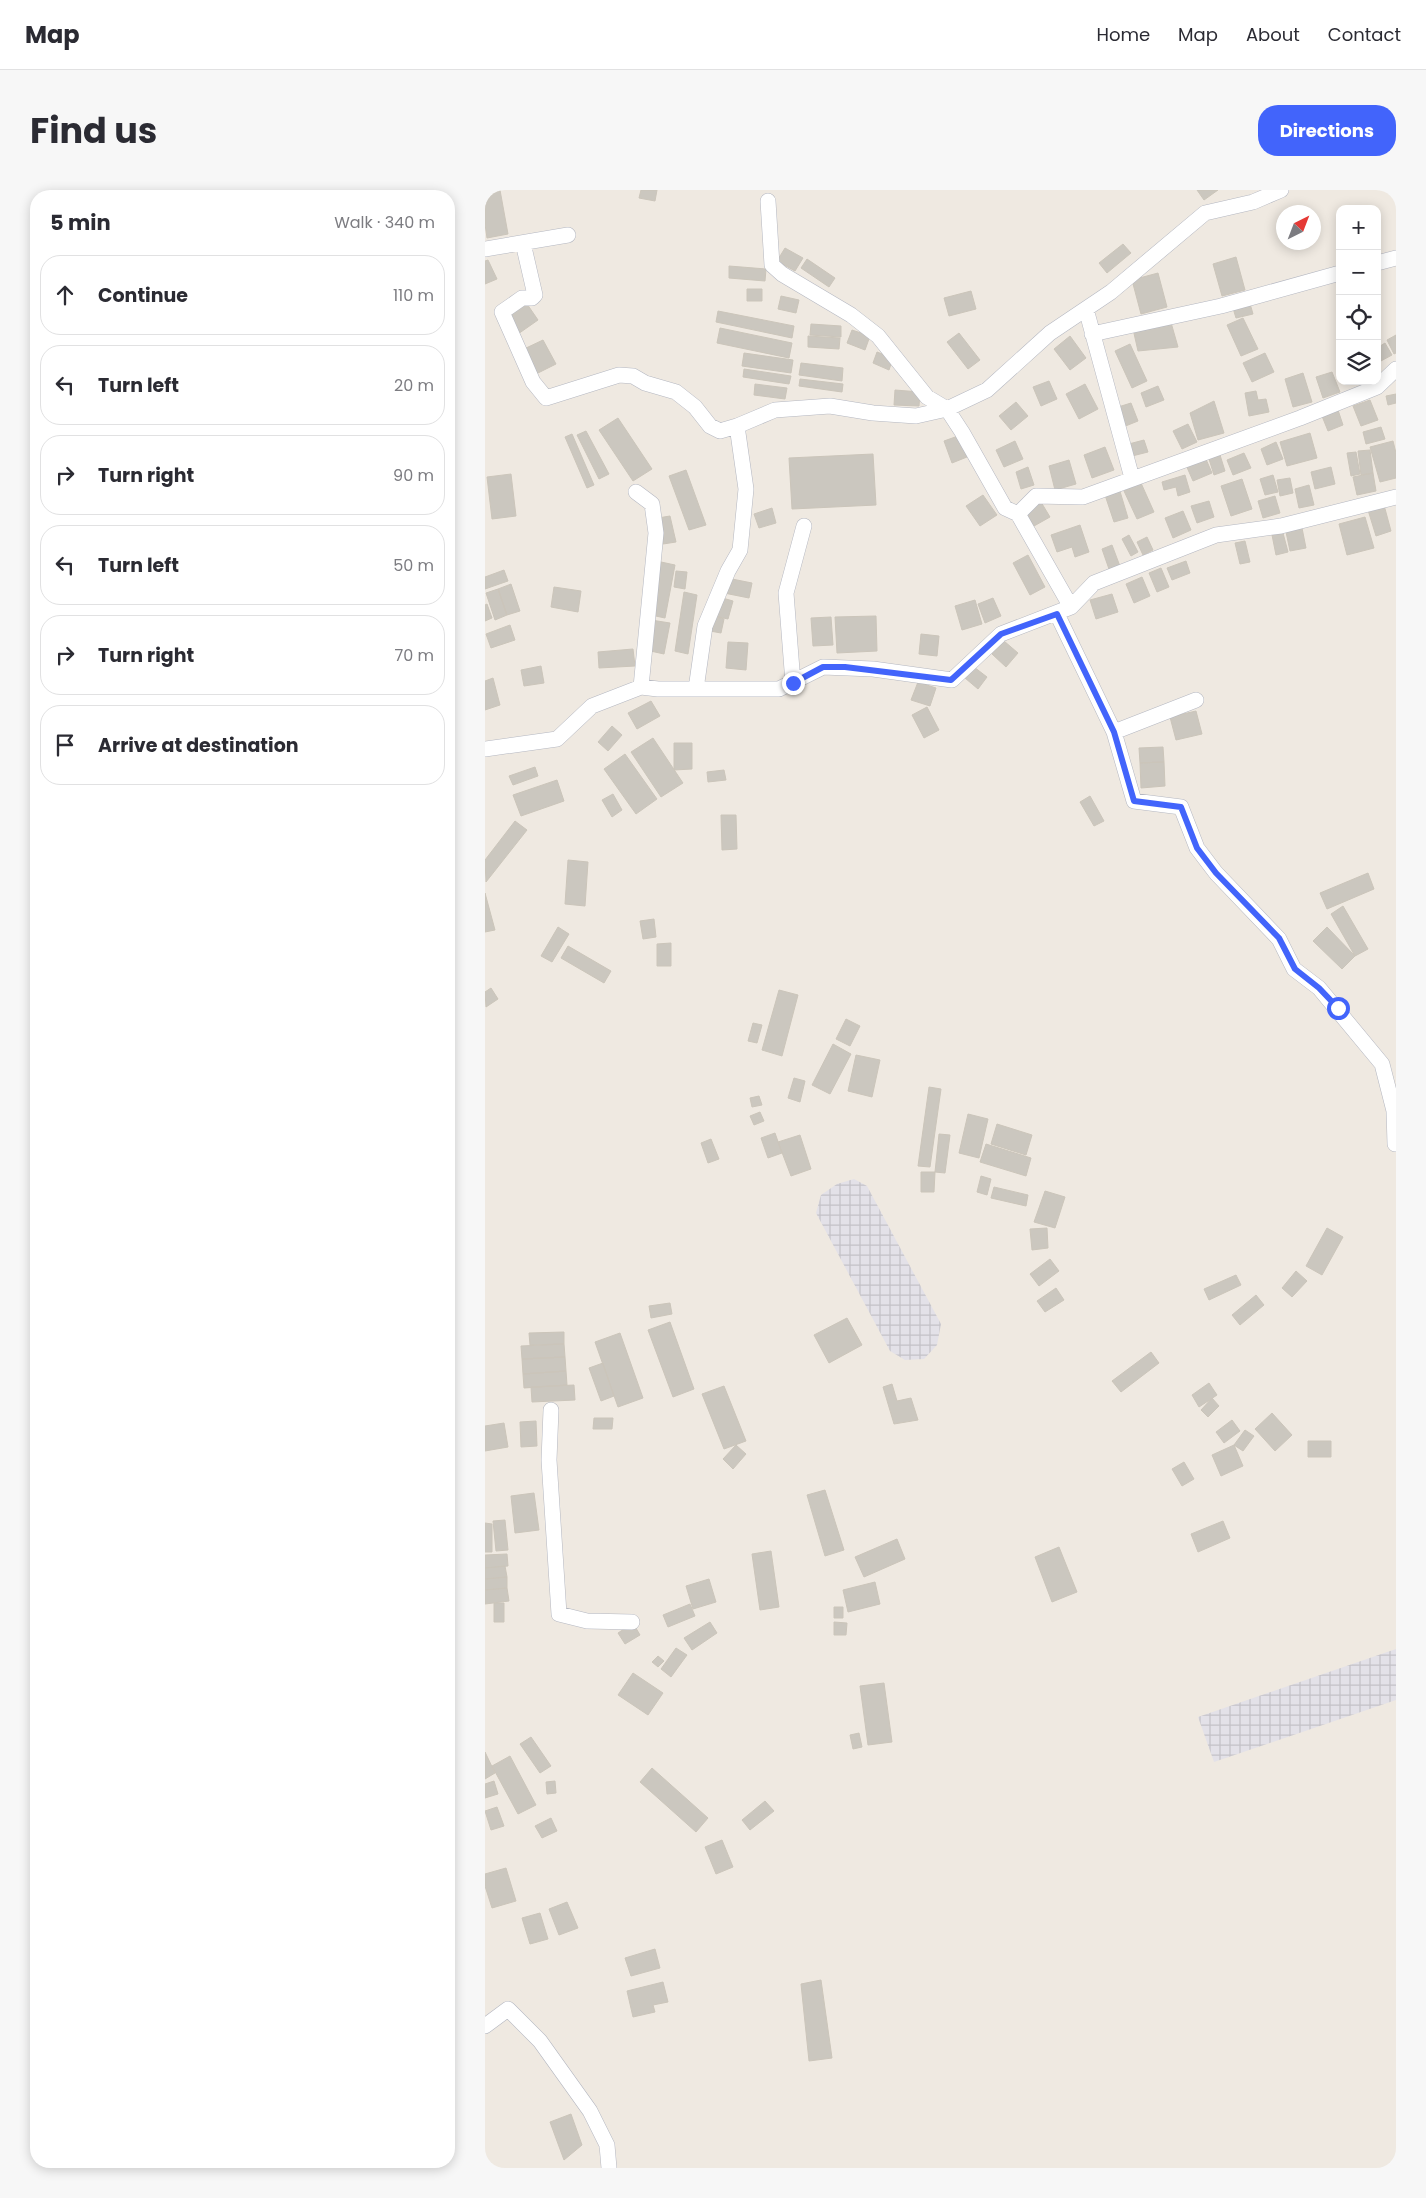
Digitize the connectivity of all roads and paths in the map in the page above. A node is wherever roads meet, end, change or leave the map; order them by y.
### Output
1 (1281, 190) edge
2 (768, 201) dead end
3 (568, 234) dead end
4 (523, 243) junction
5 (485, 250) edge
6 (1396, 258) edge
7 (1381, 262) edge
8 (1336, 274) edge
9 (1086, 309) junction
10 (1092, 334) junction
11 (1396, 369) edge
12 (947, 409) junction
13 (737, 426) junction
14 (1132, 478) junction
15 (636, 492) dead end
16 (1396, 497) edge
17 (1018, 514) junction
18 (804, 526) dead end
19 (1064, 610) junction
20 (793, 683) junction
21 (641, 687) junction
22 (696, 689) junction
23 (1196, 700) dead end
24 (1114, 732) junction
25 (485, 749) edge
26 (1395, 1144) edge
27 (551, 1410) dead end
28 (632, 1622) dead end
29 (485, 2026) edge
30 (609, 2168) edge

1 - 9 street
2 - 12 street
3 - 4 street
4 - 5 street
4 - 13 street
6 - 7 street
8 - 10 street
9 - 10 street
9 - 12 street
10 - 14 street
11 - 14 street
12 - 13 street
12 - 17 street
13 - 22 street
14 - 17 street
15 - 21 street
16 - 19 street
17 - 19 street
18 - 20 street
19 - 20 street
19 - 24 street
20 - 22 street
21 - 22 street
21 - 25 street
23 - 24 street
24 - 26 street
27 - 28 street
29 - 30 street

